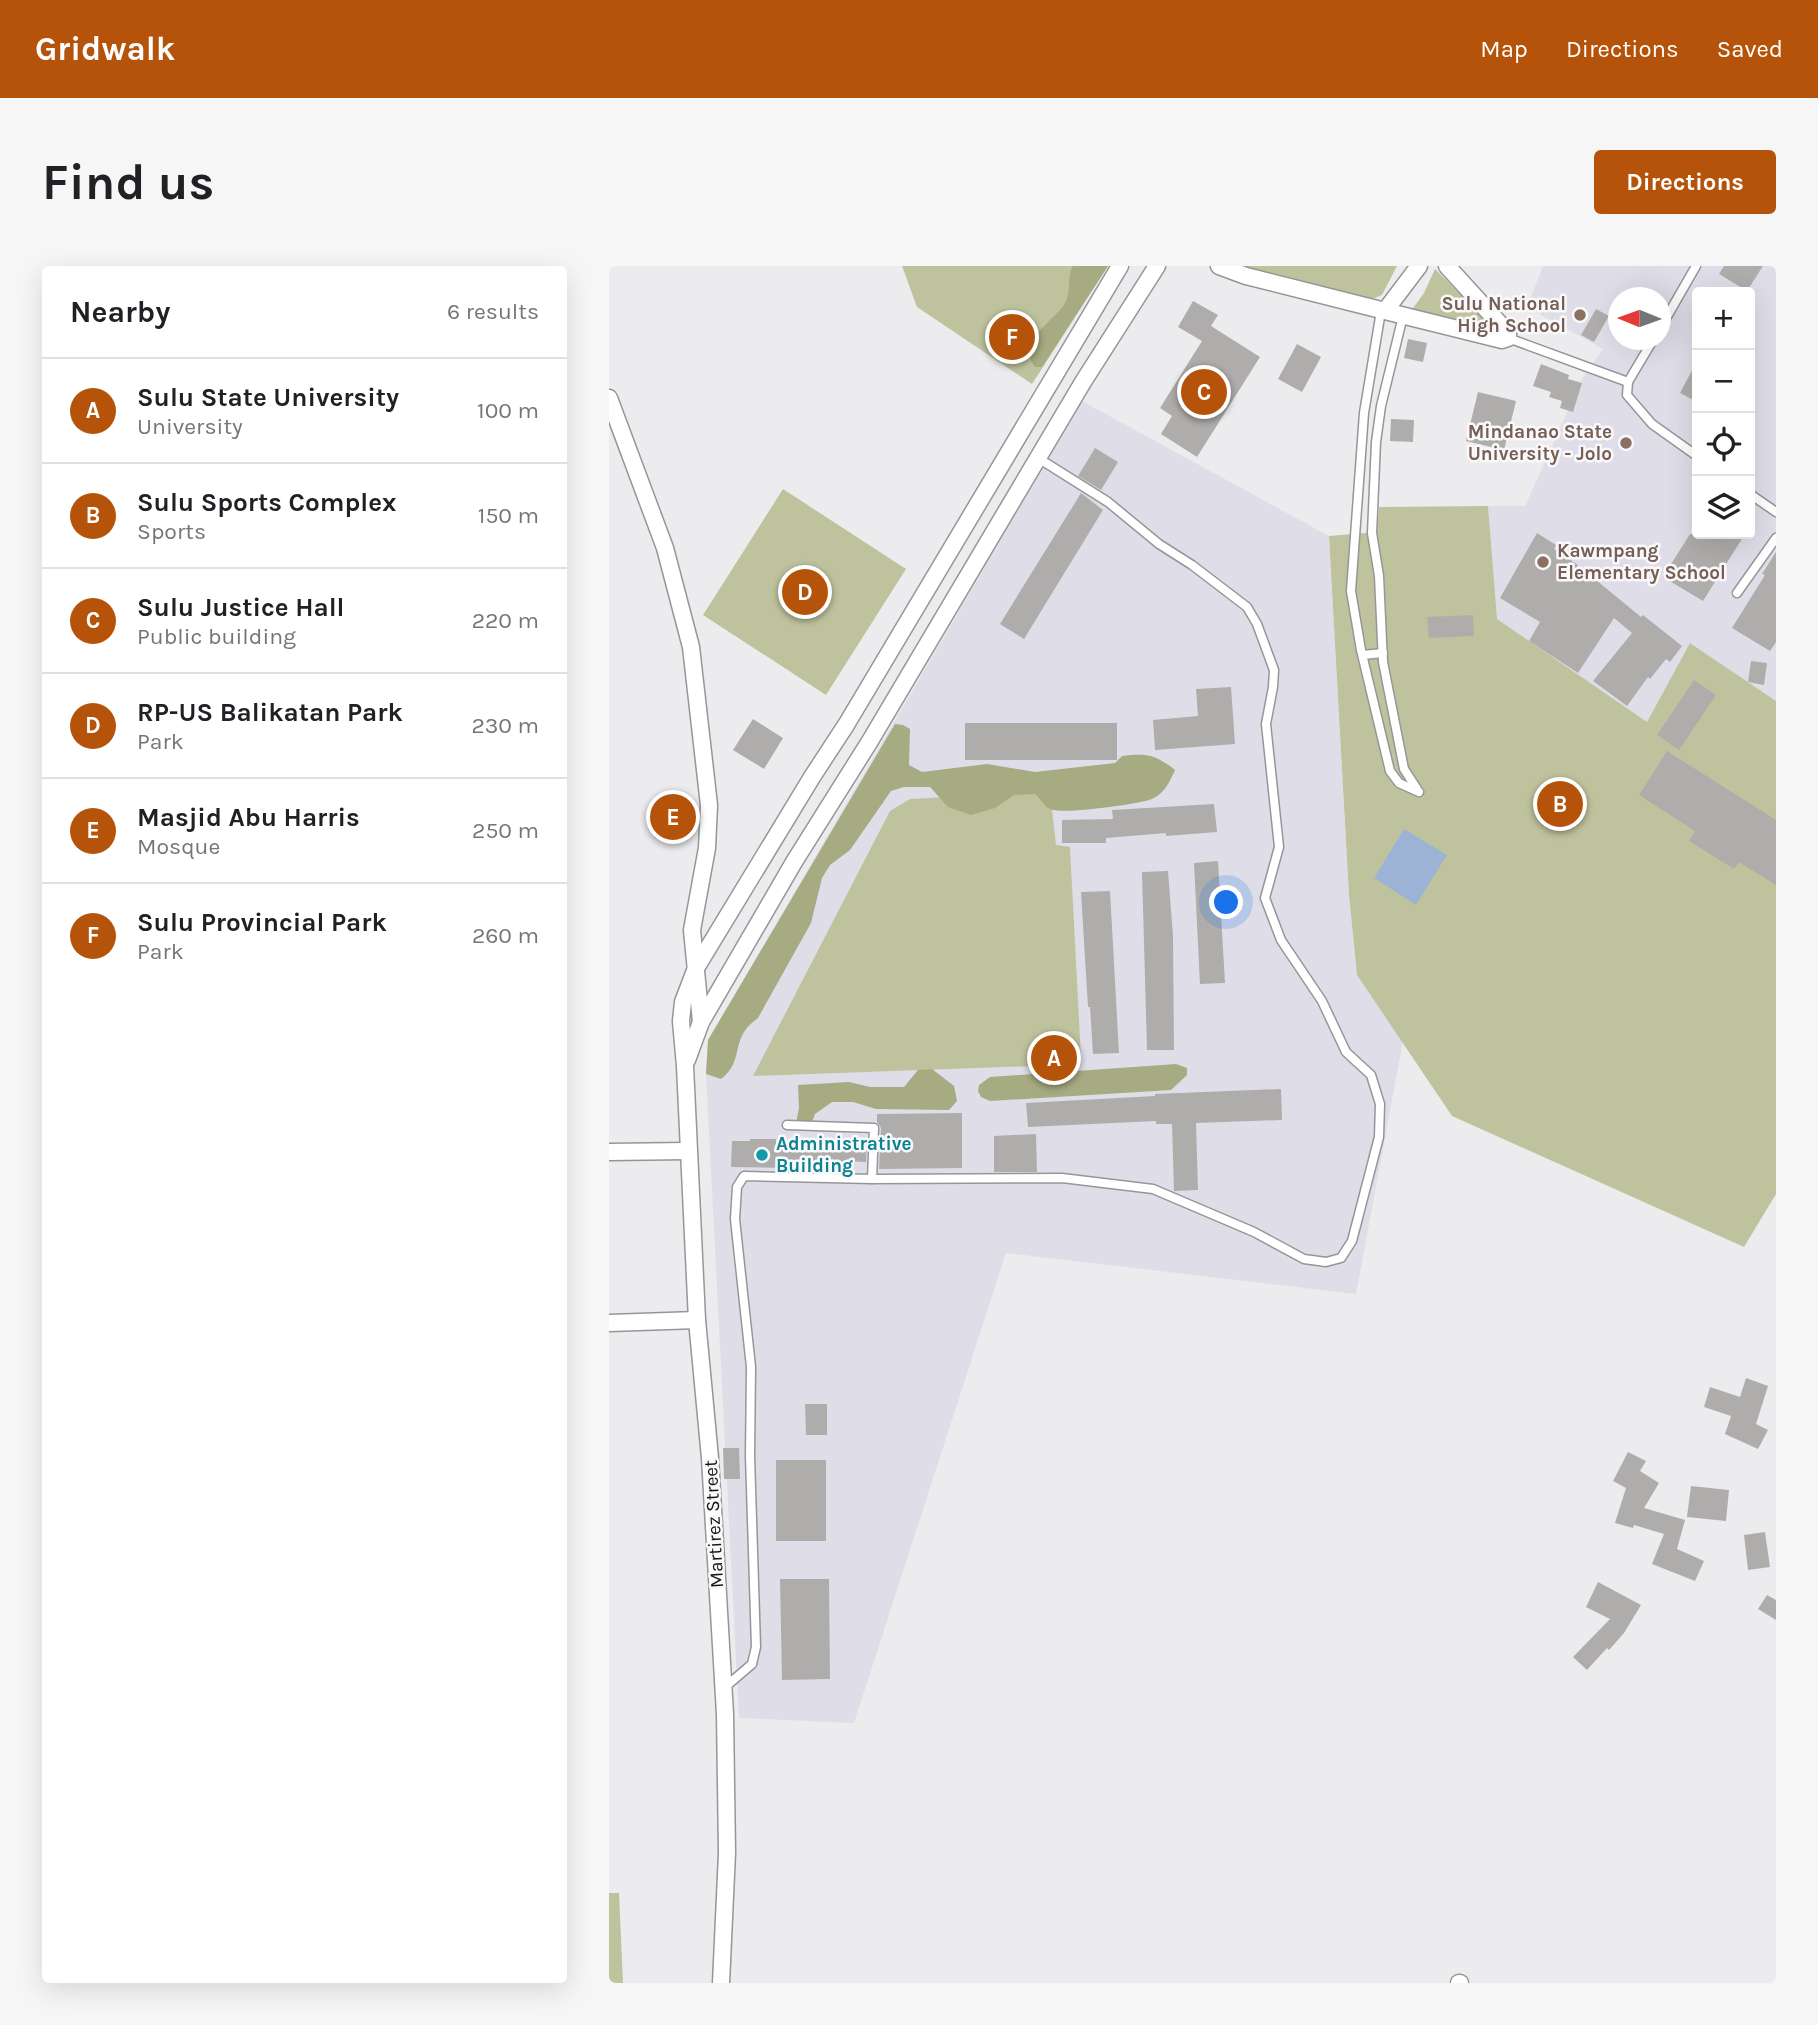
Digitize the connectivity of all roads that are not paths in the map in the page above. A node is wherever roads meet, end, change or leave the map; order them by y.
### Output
1 (1120, 266) edge
2 (1157, 266) edge
3 (1219, 266) edge
4 (1419, 266) edge
5 (1447, 266) edge
6 (1696, 266) edge
7 (1671, 310) edge
8 (1383, 311) junction
9 (1403, 316) junction
10 (1508, 338) junction
11 (1647, 350) edge
12 (1060, 366) junction
13 (1083, 382) junction
14 (1628, 382) junction
15 (609, 398) edge
16 (1692, 452) edge
17 (1038, 458) junction
18 (1755, 497) edge
19 (1776, 512) edge
20 (1776, 538) edge
21 (1737, 593) dead end
22 (1383, 653) junction
23 (1363, 655) junction
24 (846, 724) junction
25 (870, 741) junction
26 (696, 968) junction
27 (701, 1022) junction
28 (685, 1066) junction
29 (787, 1125) dead end
30 (609, 1152) edge
31 (687, 1152) junction
32 (872, 1179) junction
33 (697, 1320) junction
34 (609, 1322) edge
35 (724, 1688) junction
36 (721, 1983) edge

1 - 12 street, Martirez Street
2 - 13 street
3 - 8 street
4 - 8 street
5 - 10 street
6 - 7 lane
8 - 9 street
8 - 23 lane
9 - 10 street
9 - 22 lane
10 - 14 lane
11 - 14 lane
12 - 13 street
12 - 24 street, Martirez Street
13 - 17 street
14 - 16 lane
15 - 26 street
17 - 25 street
17 - 32 lane
18 - 19 lane
20 - 21 lane
22 - 23 lane
22 - 23 lane
24 - 25 street
24 - 26 street, Martirez Street
25 - 27 street
26 - 27 street
26 - 28 street, Martirez Street
27 - 28 street
28 - 31 street, Martirez Street
29 - 32 lane
30 - 31 street
31 - 33 street, Martirez Street
32 - 35 lane
33 - 34 street
33 - 35 street, Martirez Street
35 - 36 street, Martirez Street

